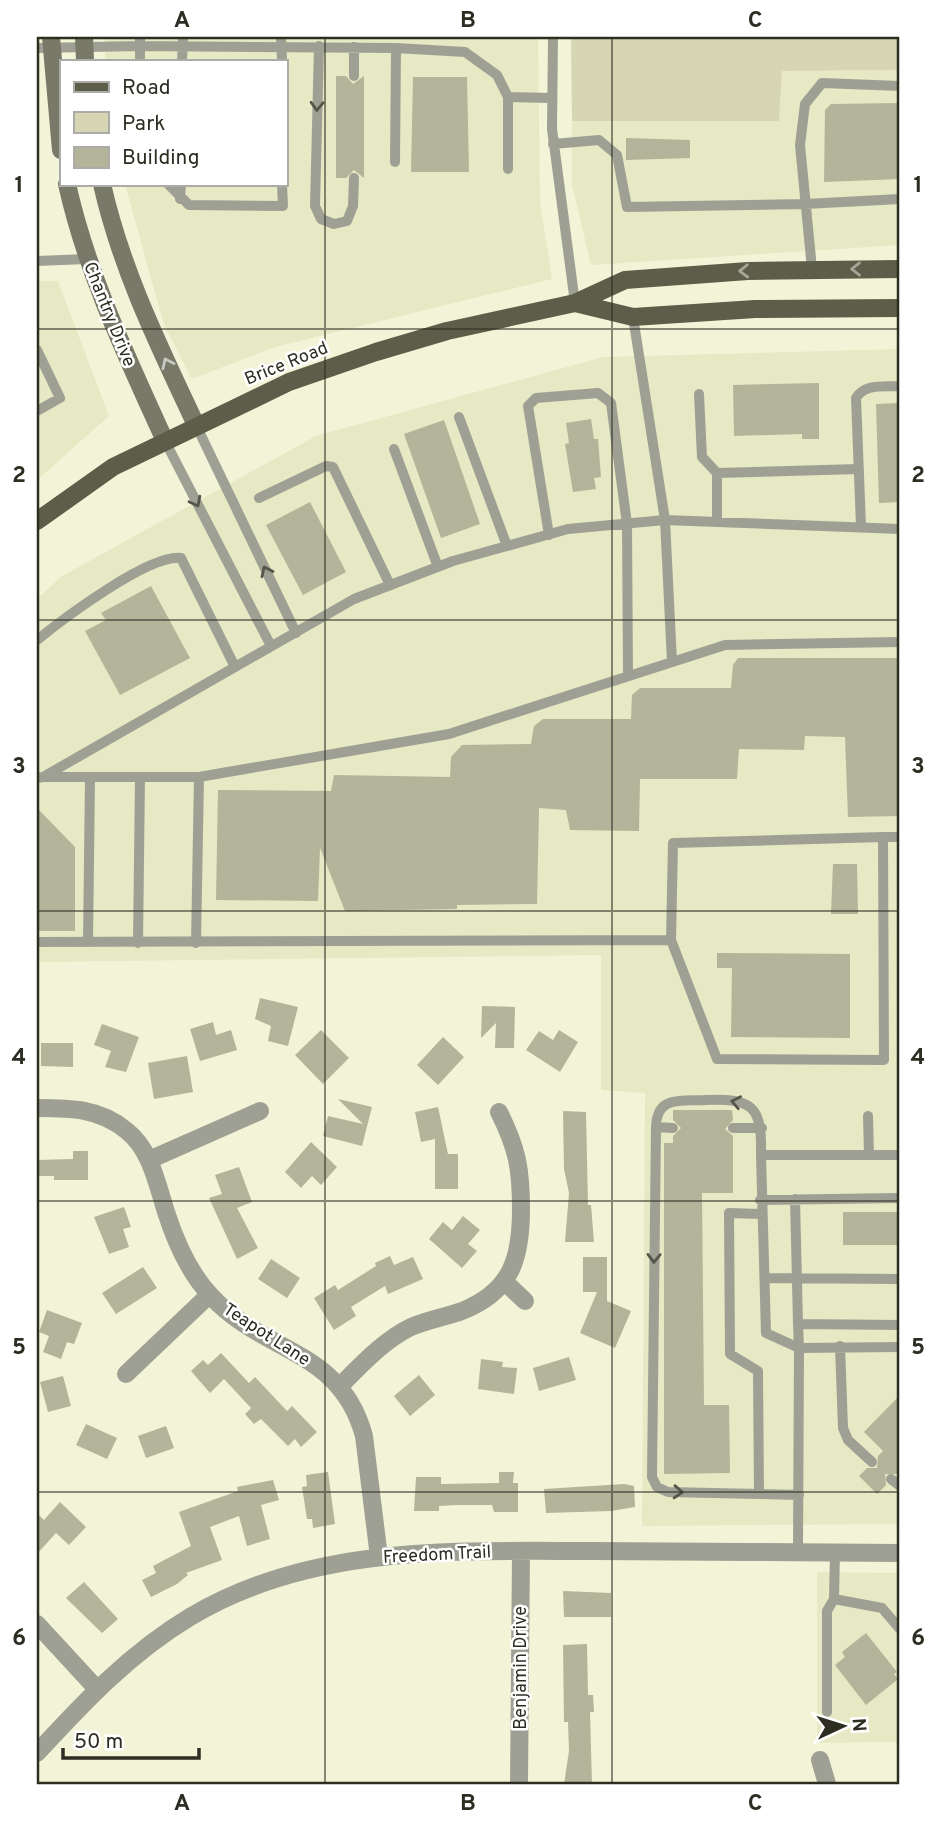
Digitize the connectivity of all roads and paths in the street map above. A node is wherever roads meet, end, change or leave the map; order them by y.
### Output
1 (553, 37) edge
2 (140, 41) edge
3 (183, 41) edge
4 (281, 41) edge
5 (339, 42) edge
6 (46, 44) edge
7 (319, 46) junction
8 (354, 47) junction
9 (84, 48) edge
10 (396, 48) junction
11 (140, 60) edge
12 (182, 60) edge
13 (282, 60) edge
14 (354, 76) dead end
15 (900, 86) edge
16 (508, 97) junction
17 (552, 98) junction
18 (60, 143) edge
19 (553, 144) junction
20 (395, 162) dead end
21 (508, 169) dead end
22 (354, 178) dead end
23 (67, 186) edge
24 (102, 186) edge
25 (170, 186) edge
26 (181, 186) edge
27 (282, 186) edge
28 (180, 199) junction
29 (900, 199) edge
30 (805, 204) junction
31 (87, 258) junction
32 (37, 261) edge
33 (812, 270) junction
34 (900, 270) edge
35 (575, 303) junction
36 (900, 308) edge
37 (633, 317) junction
38 (37, 350) edge
39 (900, 386) edge
40 (699, 394) dead end
41 (37, 411) edge
42 (460, 417) dead end
43 (196, 425) junction
44 (165, 441) junction
45 (394, 449) dead end
46 (859, 468) junction
47 (717, 473) junction
48 (259, 498) dead end
49 (38, 518) edge
50 (664, 520) junction
51 (716, 521) junction
52 (627, 523) junction
53 (861, 526) junction
54 (900, 529) edge
55 (549, 535) junction
56 (507, 546) junction
57 (438, 567) junction
58 (390, 585) junction
59 (296, 633) junction
60 (37, 640) edge
61 (900, 642) edge
62 (271, 646) junction
63 (672, 662) junction
64 (235, 667) junction
65 (628, 677) junction
66 (90, 777) junction
67 (140, 777) junction
68 (199, 777) junction
69 (40, 778) edge
70 (883, 837) junction
71 (900, 837) edge
72 (671, 940) junction
73 (37, 942) edge
74 (88, 942) junction
75 (138, 943) junction
76 (196, 943) junction
77 (37, 1108) edge
78 (260, 1111) dead end
79 (499, 1112) dead end
80 (868, 1116) dead end
81 (656, 1127) junction
82 (673, 1128) dead end
83 (733, 1128) dead end
84 (762, 1128) junction
85 (761, 1155) junction
86 (869, 1155) junction
87 (900, 1155) edge
88 (149, 1160) junction
89 (900, 1198) edge
90 (760, 1199) junction
91 (794, 1199) junction
92 (761, 1213) junction
93 (765, 1278) junction
94 (796, 1278) junction
95 (900, 1279) edge
96 (505, 1282) junction
97 (209, 1295) junction
98 (525, 1301) dead end
99 (797, 1324) junction
100 (900, 1325) edge
101 (840, 1346) junction
102 (900, 1347) edge
103 (799, 1348) junction
104 (126, 1374) dead end
105 (341, 1385) junction
106 (872, 1462) dead end
107 (759, 1494) junction
108 (799, 1494) junction
109 (521, 1551) junction
110 (798, 1553) junction
111 (835, 1553) junction
112 (900, 1553) edge
113 (379, 1557) junction
114 (834, 1599) junction
115 (37, 1624) edge
116 (900, 1629) edge
117 (96, 1688) junction
118 (827, 1712) dead end
119 (37, 1754) edge
120 (820, 1760) dead end
121 (519, 1784) edge
122 (827, 1784) edge

1 - 17 lane
2 - 3 lane
2 - 9 lane
2 - 11 lane
3 - 4 lane
3 - 12 lane
4 - 7 lane
4 - 13 lane
5 - 7 lane
5 - 8 lane
6 - 9 lane
6 - 18 street
7 -> 22 lane
8 - 10 lane
8 - 14 lane
10 - 16 lane
10 - 20 lane
15 - 30 lane
16 - 17 lane
16 - 21 lane
17 - 19 lane
19 - 30 lane
19 - 35 lane
23 - 31 street, Chantry Drive
43 -> 24 street, Chantry Drive
25 - 28 lane
26 - 28 lane
27 - 28 lane
29 - 30 lane
30 - 33 lane
31 - 32 lane
31 - 44 street, Chantry Drive
34 -> 33 main road, Brice Road
33 -> 35 main road, Brice Road
35 - 37 main road, Brice Road
35 - 43 main road, Brice Road
36 - 37 main road, Brice Road
37 - 50 lane
38 - 41 lane
39 - 46 lane
40 - 47 lane
42 - 56 lane
43 - 44 main road, Brice Road
59 -> 43 lane
44 - 49 main road, Brice Road
44 -> 62 lane
45 - 57 lane
46 - 47 lane
46 - 53 lane
47 - 51 lane
48 - 58 lane
50 - 51 lane
50 - 52 lane
50 - 63 lane
51 - 53 lane
52 - 55 lane
52 - 55 lane
52 - 65 lane
53 - 54 lane
55 - 56 lane
56 - 57 lane
57 - 58 lane
58 - 59 lane
59 - 62 lane
60 - 64 lane
61 - 63 lane
62 - 64 lane
63 - 65 lane
64 - 69 lane
65 - 68 lane
66 - 67 lane
66 - 69 lane
66 - 74 lane
67 - 68 lane
67 - 75 lane
68 - 76 lane
70 - 71 lane
70 - 72 lane
70 - 72 lane
72 - 76 lane
73 - 74 lane
74 - 75 lane
75 - 76 lane
77 - 88 street, Teapot Lane
78 - 88 street
79 - 96 street
80 - 86 lane
81 - 82 lane
84 -> 81 lane
81 -> 107 lane
83 - 84 lane
84 - 85 lane
85 - 86 lane
85 - 90 lane
86 - 87 lane
88 - 97 street, Teapot Lane
89 - 91 lane
90 - 91 lane
90 - 92 lane
91 - 94 lane
92 - 93 lane
92 - 107 lane
93 - 94 lane
93 - 103 lane
94 - 95 lane
94 - 99 lane
96 - 98 street
96 - 105 street
97 - 104 street
97 - 105 street, Teapot Lane
99 - 100 lane
99 - 103 lane
101 - 102 lane
101 - 103 lane
101 - 106 lane
103 - 108 lane
105 - 113 street, Teapot Lane
107 - 108 lane
108 - 110 lane
109 - 110 street, Freedom Trail
109 - 113 street, Freedom Trail
109 - 121 street, Benjamin Drive
110 - 111 street, Freedom Trail
111 - 112 street, Freedom Trail
111 - 114 lane
113 - 117 street, Freedom Trail
114 - 116 lane
114 - 118 lane
115 - 117 street
117 - 119 street, Freedom Trail
120 - 122 street

